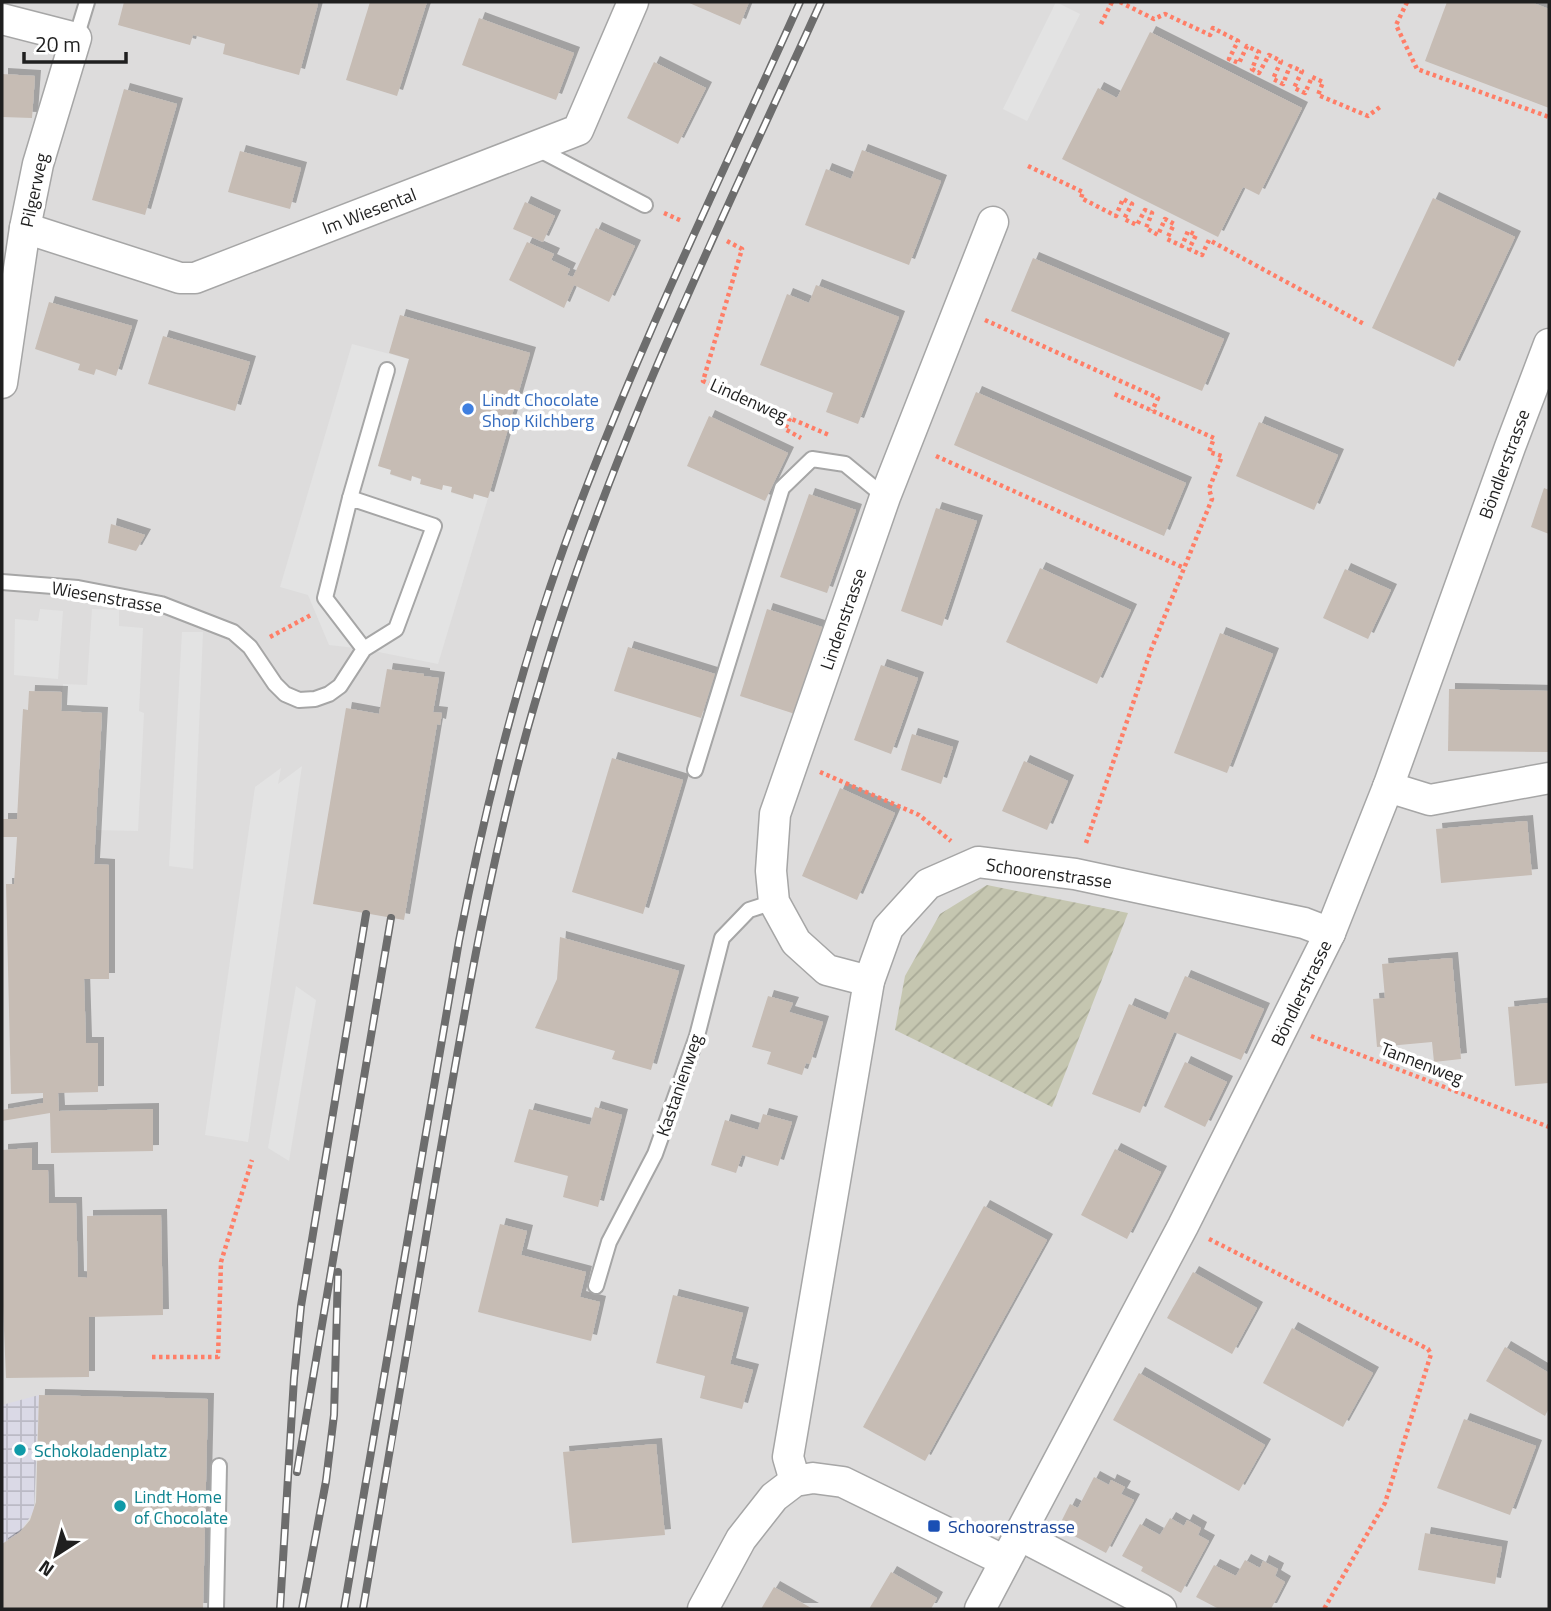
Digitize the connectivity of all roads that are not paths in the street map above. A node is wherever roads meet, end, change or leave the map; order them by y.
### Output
1 (87, 2) edge
2 (633, 2) edge
3 (2, 19) edge
4 (76, 38) junction
5 (534, 147) junction
6 (645, 205) dead end
7 (993, 222) dead end
8 (25, 228) junction
9 (1549, 344) edge
10 (387, 370) dead end
11 (2, 383) edge
12 (885, 496) junction
13 (350, 498) junction
14 (2, 582) edge
15 (364, 649) junction
16 (695, 770) dead end
17 (1549, 778) edge
18 (1388, 787) junction
19 (774, 902) junction
20 (1330, 933) junction
21 (869, 981) junction
22 (596, 1286) dead end
23 (219, 1465) dead end
24 (795, 1481) junction
25 (1019, 1535) junction
26 (1005, 1561) junction
27 (216, 1609) edge
28 (703, 1609) edge
29 (980, 1609) edge
30 (1161, 1609) edge

1 - 4 lane, Pilgerweg
2 - 5 street, Im Wiesental
3 - 4 street
4 - 8 street, Pilgerweg
5 - 6 lane
5 - 8 street, Im Wiesental
7 - 12 street, Lindenstrasse
8 - 11 street, Pilgerweg
9 - 18 street, Böndlerstrasse
10 - 13 lane
12 - 16 lane
12 - 19 street, Lindenstrasse
13 - 15 lane
13 - 15 lane, Wiesenstrasse
14 - 15 lane, Wiesenstrasse
17 - 18 street
18 - 20 street, Böndlerstrasse
19 - 21 street, Lindenstrasse
19 - 22 lane, Kastanienweg
20 - 21 street, Schoorenstrasse
20 - 25 street, Böndlerstrasse
21 - 24 street, Schoorenstrasse
23 - 27 lane
24 - 26 street
24 - 28 street
25 - 26 street, Böndlerstrasse
25 - 30 street
26 - 29 street, Böndlerstrasse

